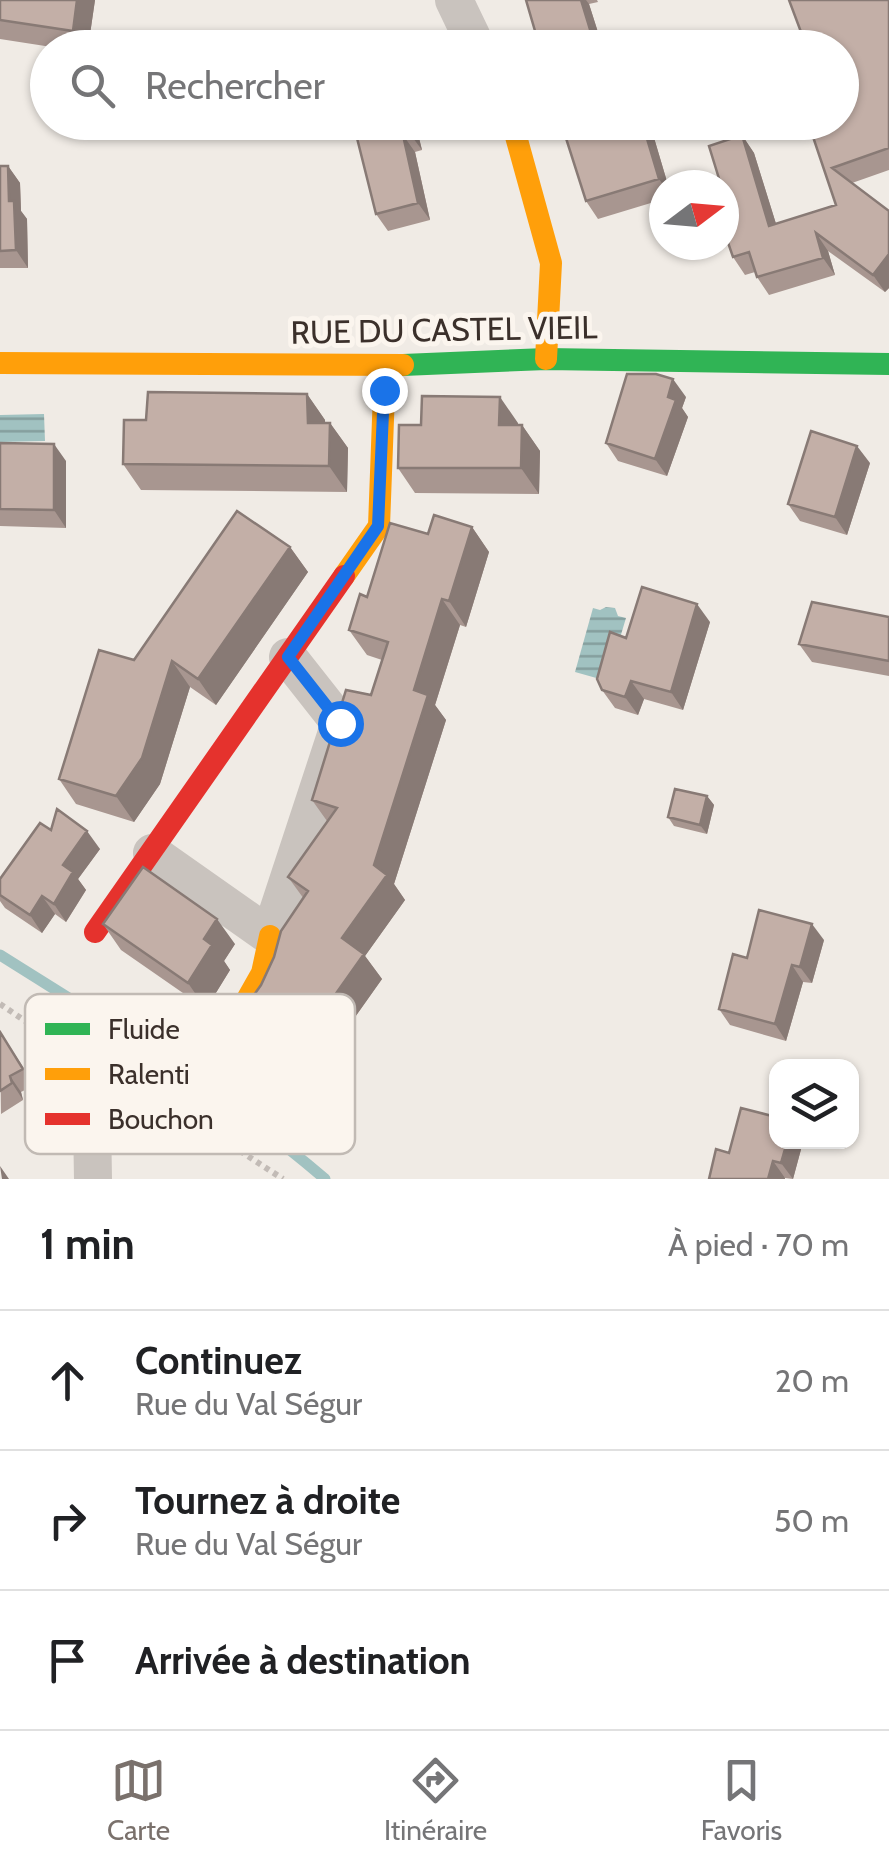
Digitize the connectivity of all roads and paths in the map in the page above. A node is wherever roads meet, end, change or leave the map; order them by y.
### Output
1 (454, 0) edge
2 (468, 30) edge
3 (517, 140) edge
4 (546, 360) junction
5 (0, 363) edge
6 (889, 364) edge
7 (386, 366) junction
8 (288, 657) junction
9 (152, 852) junction
10 (95, 932) dead end
11 (270, 936) junction
12 (254, 994) edge
13 (0, 1004) edge
14 (25, 1021) edge
15 (244, 1154) edge
16 (282, 1179) edge

1 - 2 street
3 - 4 street
4 - 6 street, RUE DU CASTEL VIEIL
4 - 7 street, RUE DU CASTEL VIEIL
5 - 7 street, RUE DU CASTEL VIEIL
7 - 8 street
8 - 9 street
8 - 11 street
9 - 10 street
9 - 11 street
11 - 12 street
13 - 14 path
15 - 16 path

